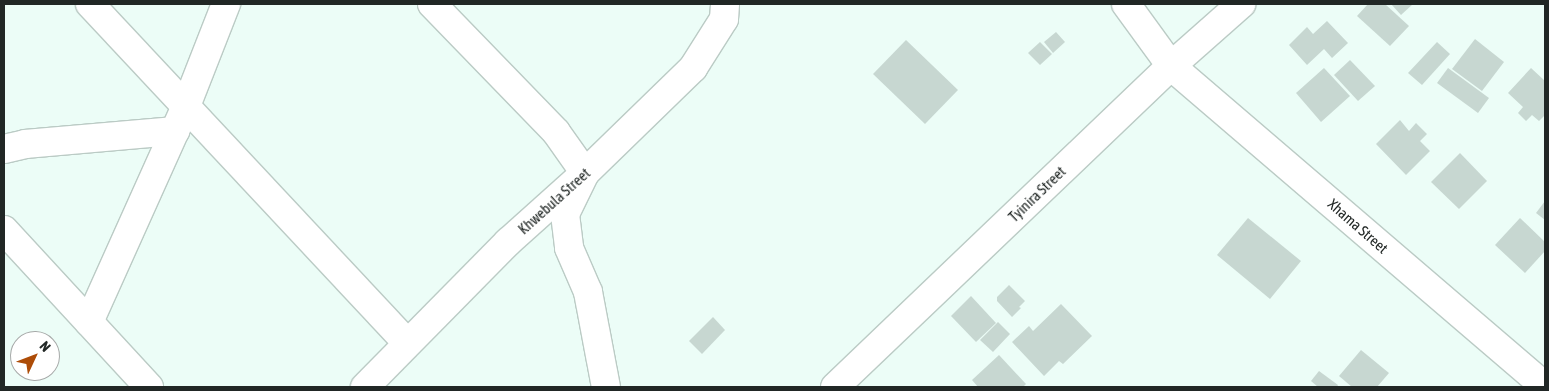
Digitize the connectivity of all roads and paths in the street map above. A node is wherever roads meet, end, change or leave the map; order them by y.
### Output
1 (90, 4) edge
2 (226, 4) edge
3 (432, 4) edge
4 (725, 4) edge
5 (1126, 4) edge
6 (1241, 4) edge
7 (1171, 66) junction
8 (186, 106) junction
9 (175, 131) junction
10 (4, 149) edge
11 (584, 173) junction
12 (4, 230) edge
13 (89, 322) junction
14 (407, 343) junction
15 (1545, 386) edge
16 (149, 387) edge
17 (365, 387) edge
18 (606, 387) edge
19 (835, 387) edge

1 - 8 street
2 - 8 street
3 - 11 street
4 - 11 street, Khwebula Street
5 - 7 street, Xhama Street
6 - 7 street, Tyinira Street
7 - 15 street, Xhama Street
7 - 19 street, Tyinira Street
8 - 9 street
8 - 14 street
9 - 10 street
9 - 13 street
11 - 14 street, Khwebula Street
11 - 18 street
12 - 13 street
13 - 16 street
14 - 17 street, Khwebula Street

